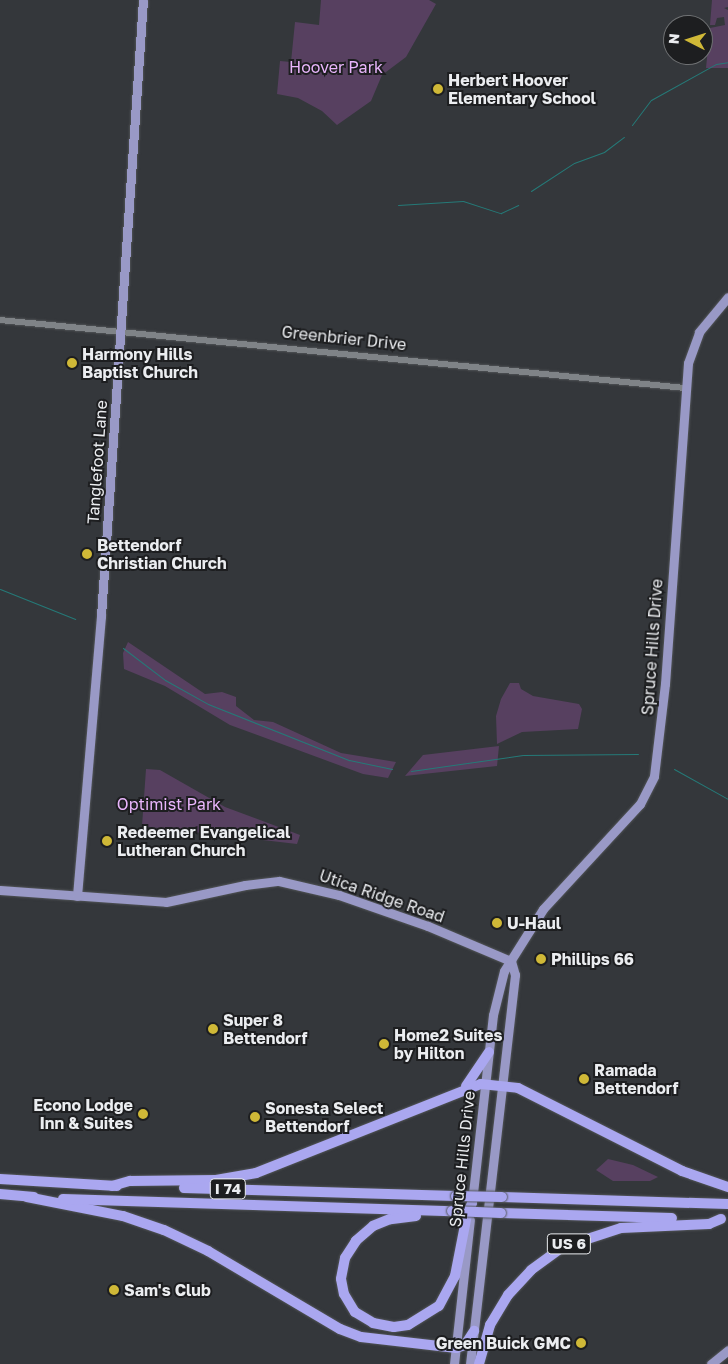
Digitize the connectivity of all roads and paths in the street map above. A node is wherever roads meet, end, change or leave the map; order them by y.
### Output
1 (143, 0) edge
2 (728, 297) edge
3 (0, 320) edge
4 (120, 331) junction
5 (685, 388) junction
6 (0, 890) edge
7 (77, 896) junction
8 (511, 961) junction
9 (489, 1052) junction
10 (485, 1084) junction
11 (501, 1085) junction
12 (466, 1087) junction
13 (0, 1179) edge
14 (112, 1186) junction
15 (728, 1187) edge
16 (0, 1194) edge
17 (27, 1197) junction
18 (728, 1204) edge
19 (473, 1208) junction
20 (452, 1214) junction
21 (724, 1219) edge
22 (474, 1331) junction
23 (456, 1348) junction
24 (728, 1350) edge
25 (454, 1364) edge
26 (470, 1364) edge
27 (478, 1364) edge
28 (711, 1364) edge

1 - 4 main road, Tanglefoot Lane
2 - 5 main road, Spruce Hills Drive
3 - 4 street, Greenbrier Drive
4 - 5 street, Greenbrier Drive
4 - 7 main road, Tanglefoot Lane
5 - 8 main road, Spruce Hills Drive
6 - 7 main road, Utica Ridge Road
7 - 8 main road, Utica Ridge Road
8 - 9 main road, Spruce Hills Drive
8 - 11 main road, Spruce Hills Drive
9 - 10 main road, Spruce Hills Drive
9 - 12 highway
10 - 11 highway
10 - 12 highway
10 - 19 main road, Spruce Hills Drive
11 - 15 highway
11 - 22 main road, Spruce Hills Drive
12 - 14 highway
13 - 14 highway, I 74
14 - 18 highway, I 74, bridge
16 - 17 highway, I 74
17 - 20 highway, I 74
17 - 23 highway
19 - 20 highway, I 74, bridge
19 - 20 highway
19 - 21 highway, I 74, bridge
19 - 23 main road, Spruce Hills Drive
21 - 27 highway, US 6
22 - 23 highway
22 - 26 main road, Spruce Hills Drive
23 - 25 main road, Spruce Hills Drive
24 - 28 main road

